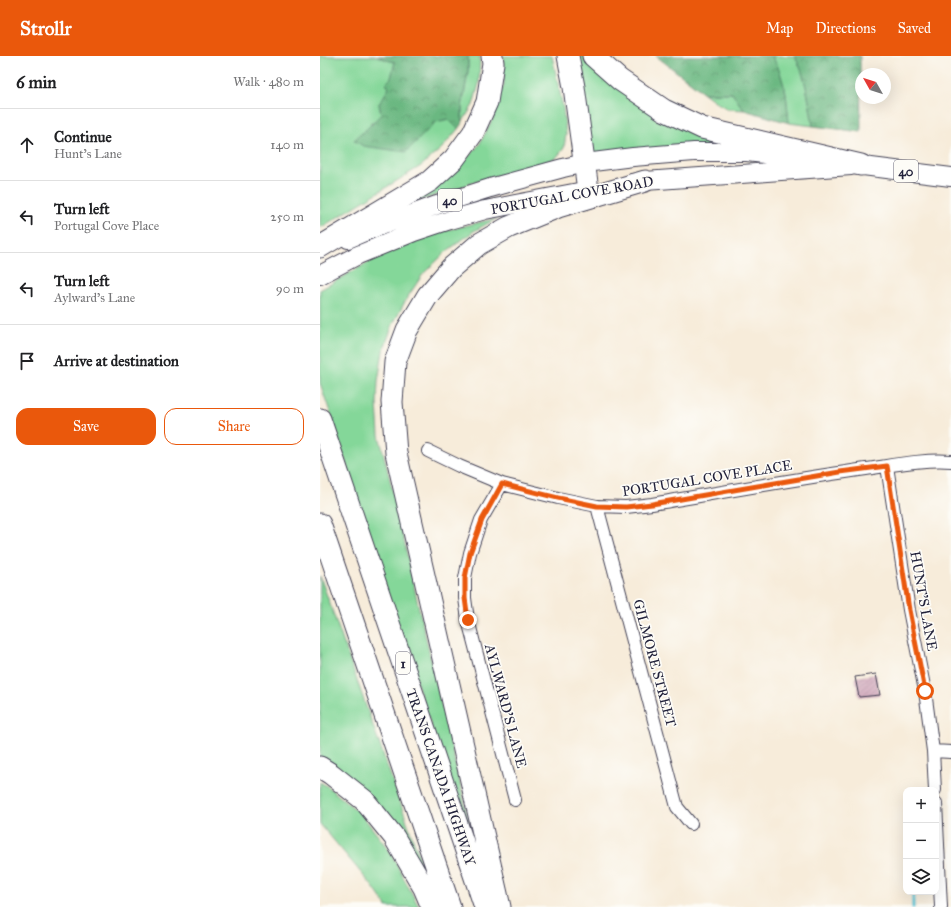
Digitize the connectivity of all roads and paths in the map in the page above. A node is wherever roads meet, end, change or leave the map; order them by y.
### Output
1 (492, 56) edge
2 (568, 56) edge
3 (593, 56) edge
4 (585, 163) junction
5 (861, 166) junction
6 (951, 177) edge
7 (645, 181) junction
8 (588, 190) junction
9 (320, 247) edge
10 (320, 252) edge
11 (320, 275) edge
12 (320, 419) edge
13 (428, 451) dead end
14 (951, 461) edge
15 (887, 466) junction
16 (502, 484) junction
17 (597, 506) junction
18 (320, 524) edge
19 (933, 751) junction
20 (951, 752) edge
21 (320, 768) edge
22 (935, 787) edge
23 (516, 800) dead end
24 (937, 823) edge
25 (691, 824) dead end
26 (432, 907) edge
27 (450, 907) edge
28 (485, 907) edge
29 (500, 907) edge
30 (941, 907) edge

1 - 9 highway
2 - 4 highway
3 - 5 highway
4 - 5 main road, PORTUGAL COVE ROAD / 40
4 - 8 highway
4 - 10 main road, PORTUGAL COVE ROAD / 40
5 - 6 main road, PORTUGAL COVE ROAD / 40
5 - 7 main road, PORTUGAL COVE ROAD / 40
7 - 8 main road, PORTUGAL COVE ROAD / 40
7 - 29 highway
8 - 11 main road, PORTUGAL COVE ROAD / 40
12 - 28 highway, TRANS CANADA HIGHWAY / 1
13 - 16 street, PORTUGAL COVE PLACE
14 - 15 street, PORTUGAL COVE PLACE
15 - 17 street, PORTUGAL COVE PLACE
15 - 19 street, HUNT'S LANE
16 - 17 street, PORTUGAL COVE PLACE
16 - 23 street, AYLWARD'S LANE
17 - 25 street, GILMORE STREET
18 - 27 highway
19 - 20 street
19 - 22 street, HUNT'S LANE
21 - 26 highway
24 - 30 street

